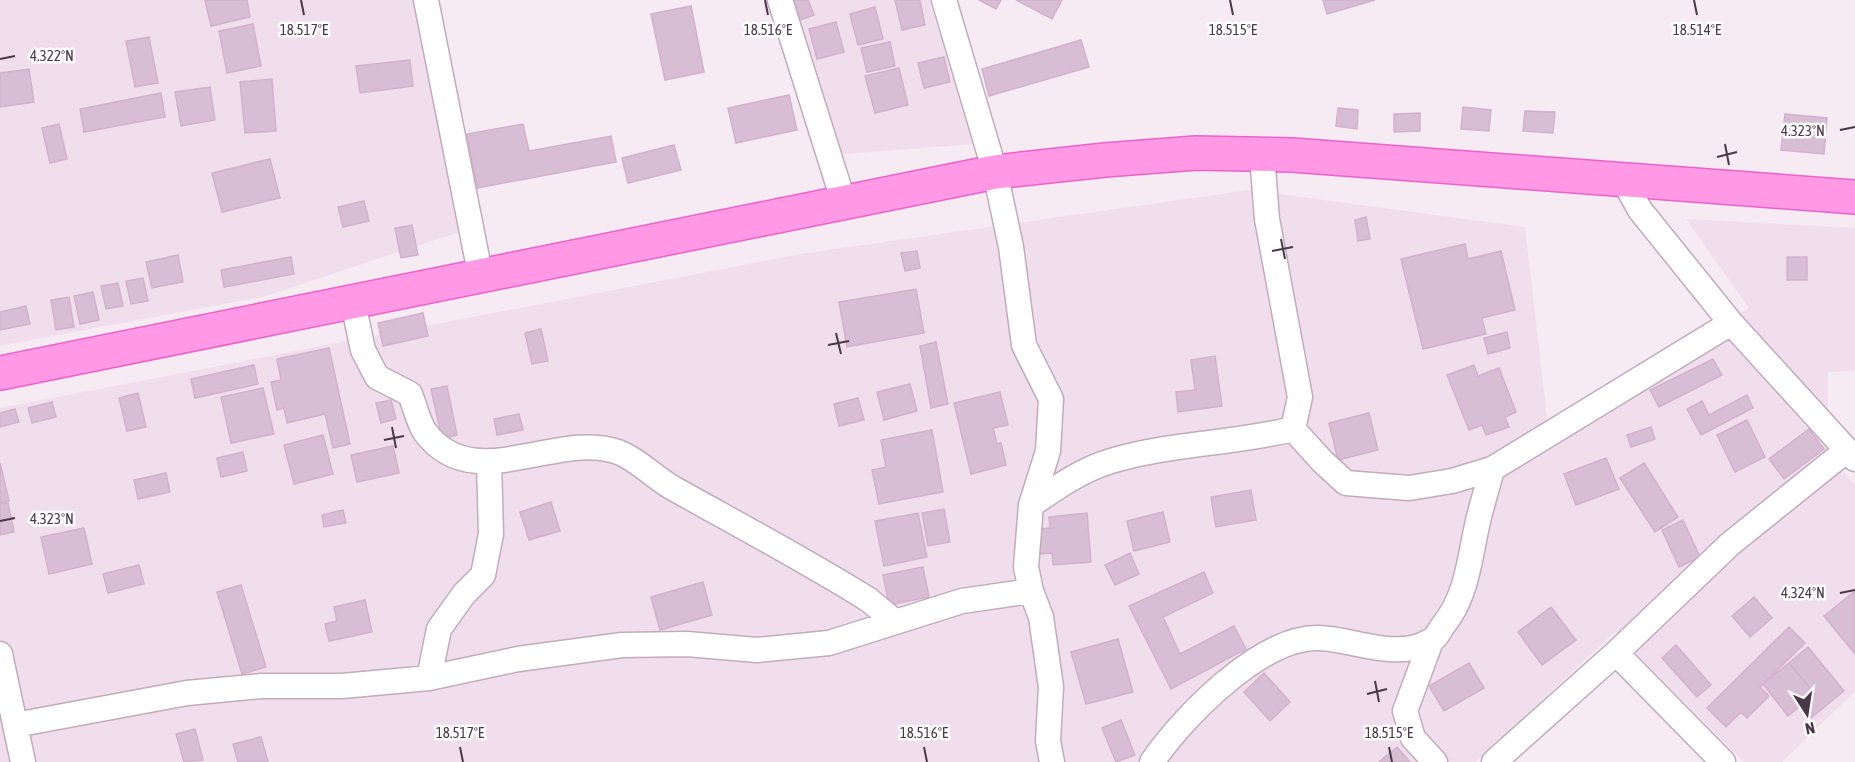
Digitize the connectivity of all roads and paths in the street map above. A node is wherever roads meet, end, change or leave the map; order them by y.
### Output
1 (426, 0) edge
2 (780, 0) edge
3 (944, 0) edge
4 (1262, 155) junction
5 (995, 172) junction
6 (1623, 181) junction
7 (1855, 197) edge
8 (844, 203) junction
9 (481, 278) junction
10 (353, 303) junction
11 (1731, 323) junction
12 (0, 372) edge
13 (1293, 429) junction
14 (1851, 454) edge
15 (489, 462) junction
16 (1492, 469) junction
17 (1031, 506) junction
18 (1031, 591) junction
19 (894, 621) junction
20 (1431, 641) junction
21 (1616, 653) junction
22 (0, 654) edge
23 (429, 678) junction
24 (14, 747) edge
25 (1052, 762) edge
26 (1152, 762) edge
27 (1435, 762) edge
28 (1494, 762) edge
29 (1723, 762) edge

1 - 9 street
2 - 8 street
3 - 5 street
4 - 5 main road
4 - 6 main road
4 - 13 street
5 - 8 main road
5 - 17 street
6 - 7 main road
6 - 11 street
8 - 9 main road
9 - 10 main road
10 - 12 main road
10 - 15 street
11 - 14 street
11 - 16 street
13 - 16 street
13 - 17 street
14 - 21 street
15 - 19 street
15 - 23 street
16 - 20 street
17 - 18 street
18 - 19 street
18 - 25 street
19 - 23 street
20 - 26 street
20 - 27 street
21 - 28 street
21 - 29 street
22 - 24 street
23 - 24 street

